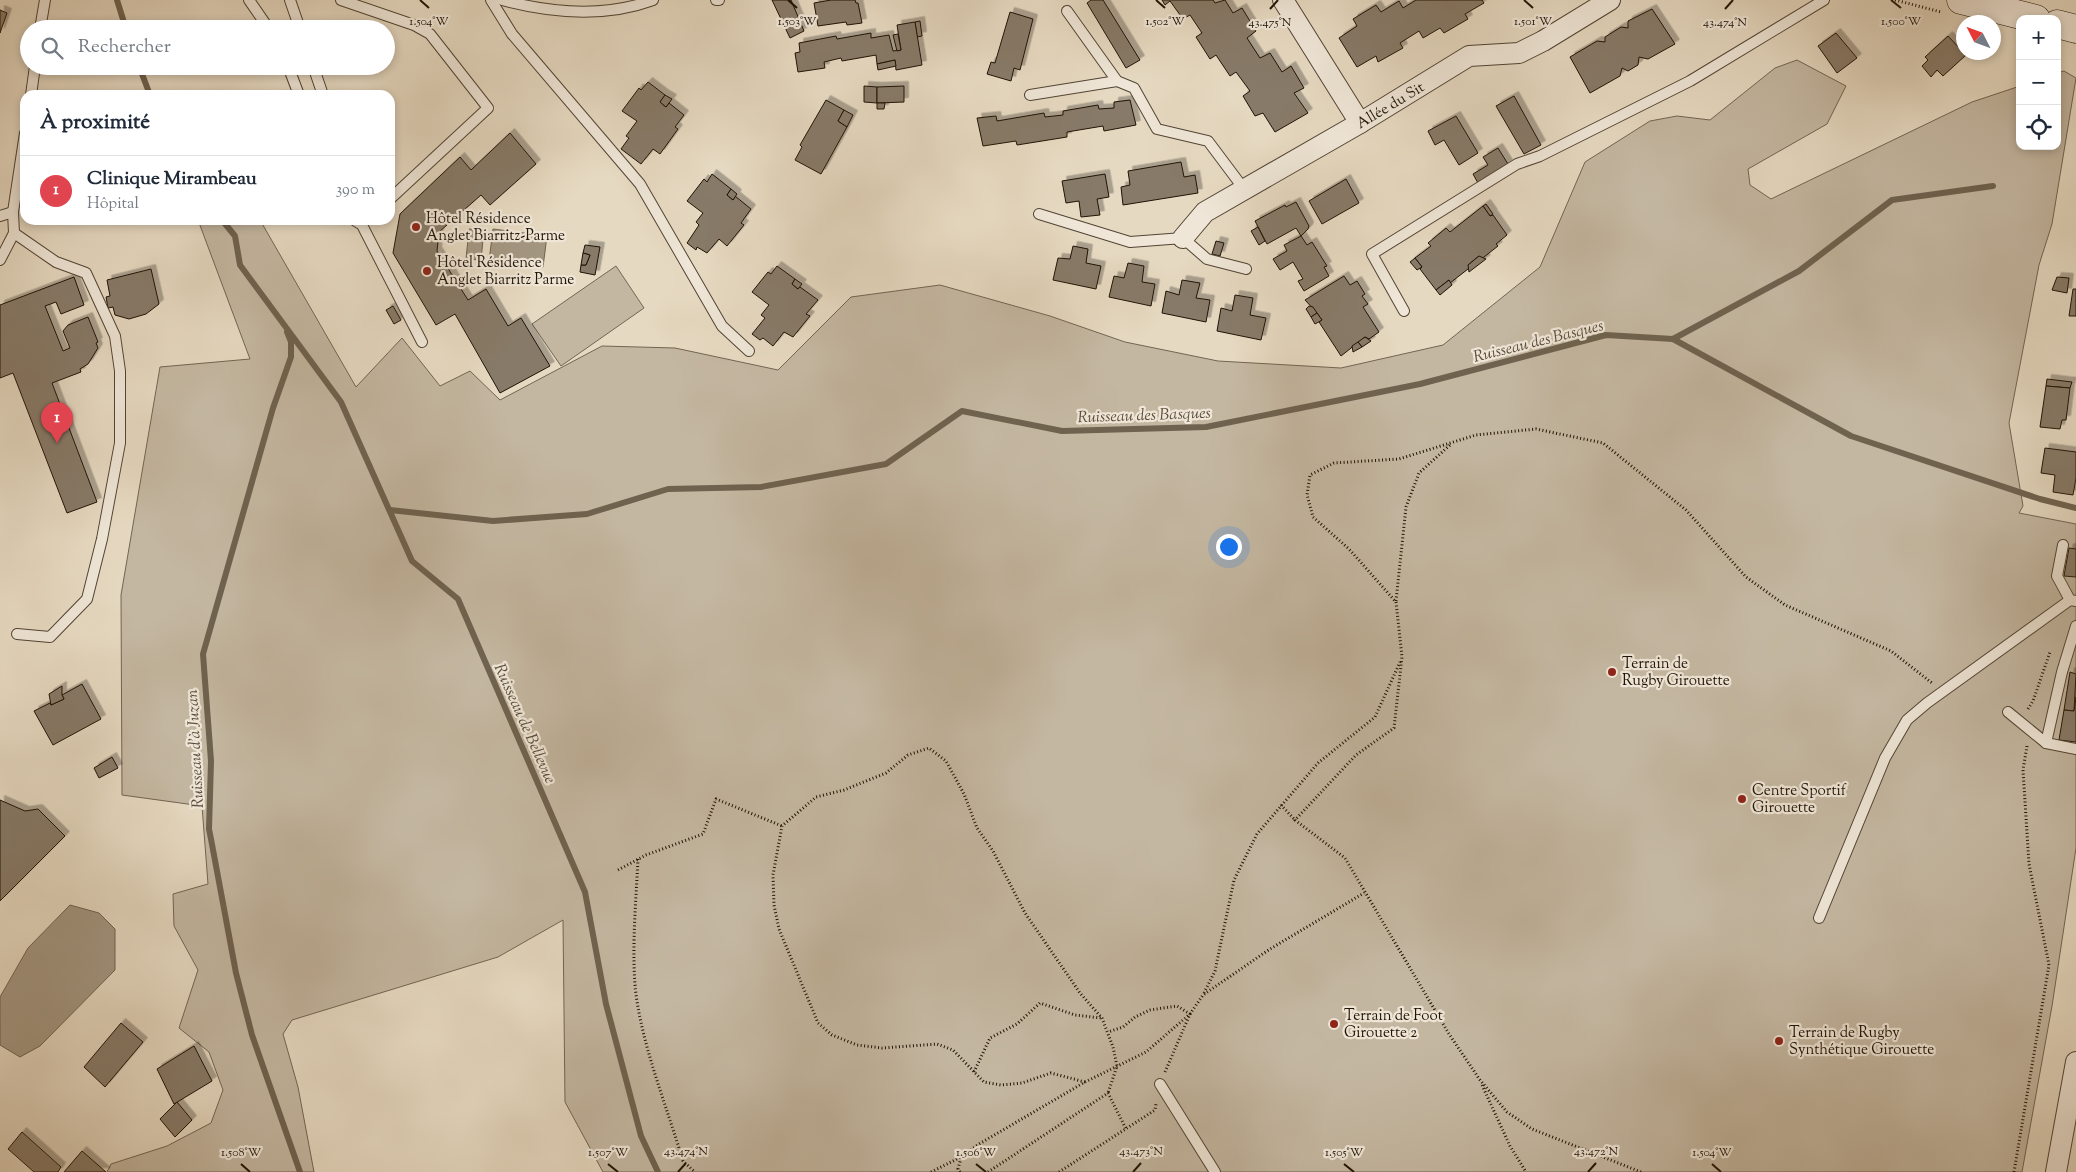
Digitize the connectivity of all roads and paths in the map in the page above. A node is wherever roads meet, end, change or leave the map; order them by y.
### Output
1 (45, 0) edge
2 (249, 0) edge
3 (290, 0) edge
4 (341, 0) edge
5 (491, 0) edge
6 (502, 0) edge
7 (653, 0) edge
8 (1283, 0) edge
9 (1610, 0) edge
10 (1824, 0) edge
11 (1961, 0) edge
12 (1067, 11) dead end
13 (2020, 15) edge
14 (42, 20) edge
15 (263, 20) edge
16 (297, 20) edge
17 (2061, 25) edge
18 (2076, 29) edge
19 (34, 75) edge
20 (291, 75) edge
21 (316, 75) edge
22 (1117, 81) junction
23 (32, 90) edge
24 (296, 90) edge
25 (321, 90) edge
26 (1030, 95) dead end
27 (1360, 123) junction
28 (20, 166) edge
29 (1242, 190) junction
30 (395, 193) edge
31 (13, 212) junction
32 (1039, 214) dead end
33 (0, 216) edge
34 (363, 225) edge
35 (14, 233) junction
36 (1183, 238) junction
37 (0, 260) edge
38 (1246, 269) dead end
39 (1404, 311) dead end
40 (422, 342) dead end
41 (749, 351) dead end
42 (1453, 442) junction
43 (2063, 545) dead end
44 (2073, 600) edge
45 (1396, 602) junction
46 (2076, 626) edge
47 (17, 634) dead end
48 (2051, 650) dead end
49 (1402, 657) junction
50 (1943, 692) junction
51 (2008, 712) dead end
52 (2019, 721) junction
53 (2029, 729) junction
54 (2046, 743) junction
55 (2076, 748) edge
56 (1281, 805) junction
57 (1296, 820) junction
58 (782, 826) junction
59 (638, 859) junction
60 (618, 870) dead end
61 (1364, 893) junction
62 (1820, 918) dead end
63 (1203, 995) junction
64 (1190, 1014) junction
65 (1102, 1018) junction
66 (1108, 1032) junction
67 (2076, 1062) edge
68 (1117, 1066) junction
69 (974, 1072) junction
70 (1480, 1080) junction
71 (1085, 1082) junction
72 (1160, 1084) junction
73 (1108, 1093) junction
74 (1126, 1129) junction
75 (961, 1157) junction
76 (695, 1172) edge
77 (931, 1172) edge
78 (960, 1172) edge
79 (988, 1172) edge
80 (1059, 1172) edge
81 (1215, 1172) edge
82 (1526, 1172) edge
83 (1641, 1172) edge
84 (2014, 1172) edge
85 (2056, 1172) edge

1 - 14 lane
2 - 15 lane
3 - 16 lane
4 - 30 lane
5 - 41 lane
6 - 7 lane
8 - 27 street
9 - 27 street, Allée du Sit
10 - 39 lane
11 - 13 street
12 - 22 lane
17 - 18 street
19 - 23 lane
20 - 24 lane
21 - 25 lane
22 - 26 lane
22 - 29 lane
27 - 29 street, Allée du Sit
28 - 31 lane
29 - 36 street, Allée du Sit
31 - 33 lane
31 - 35 lane
32 - 36 lane
34 - 40 lane
35 - 37 lane
35 - 47 lane
36 - 38 lane
42 - 45 path
42 - 45 path
42 - 50 path
43 - 44 lane
44 - 50 lane
45 - 49 path
46 - 54 lane
48 - 52 path
49 - 56 path
49 - 57 path
50 - 62 lane
51 - 52 lane
52 - 53 lane
53 - 54 lane
53 - 84 path
54 - 55 lane
56 - 57 path
56 - 63 path
57 - 61 path
58 - 59 path
58 - 65 path
58 - 69 path
59 - 60 path
59 - 76 path
61 - 63 path
61 - 70 path
63 - 64 path
64 - 66 path
64 - 68 path
64 - 72 path
65 - 66 path
65 - 69 path
66 - 68 path
67 - 85 street
68 - 71 path
68 - 73 path
69 - 71 path
70 - 82 path
70 - 83 path
71 - 75 path
72 - 74 path
72 - 81 lane
73 - 74 path
73 - 79 path
74 - 80 path
75 - 77 path
75 - 78 path

